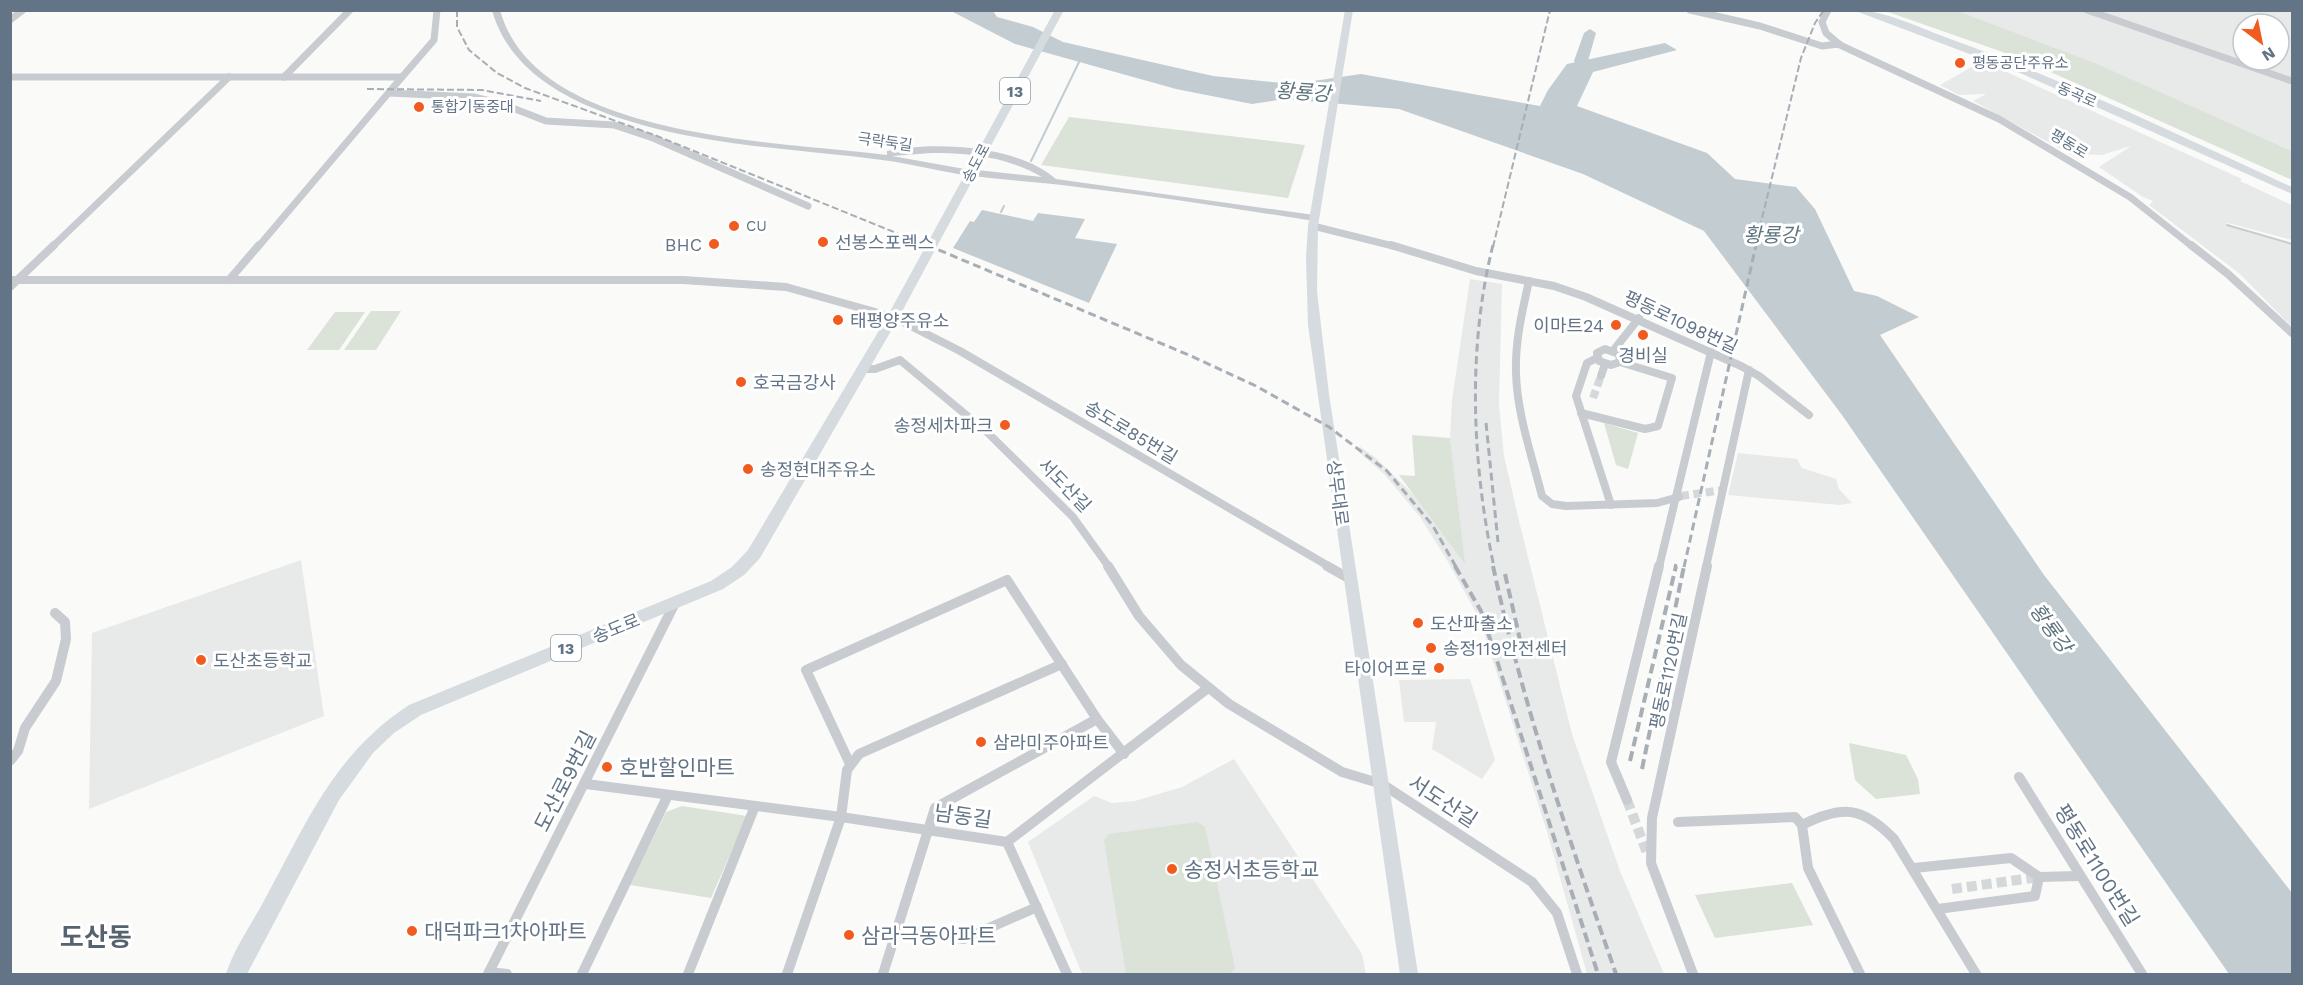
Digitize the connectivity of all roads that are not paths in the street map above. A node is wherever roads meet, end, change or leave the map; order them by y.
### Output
1 (23, 10) edge
2 (350, 10) edge
3 (437, 10) edge
4 (496, 10) edge
5 (1059, 10) edge
6 (1349, 10) edge
7 (1690, 10) edge
8 (1828, 10) edge
9 (1857, 10) edge
10 (2087, 10) edge
11 (10, 20) edge
12 (1839, 44) junction
13 (10, 77) edge
14 (230, 77) junction
15 (284, 77) junction
16 (402, 78) junction
17 (2292, 81) edge
18 (389, 93) junction
19 (867, 155) junction
20 (971, 172) junction
21 (1055, 181) junction
22 (2292, 191) edge
23 (808, 206) dead end
24 (1314, 219) junction
25 (14, 280) edge
26 (230, 280) junction
27 (1529, 281) junction
28 (10, 286) edge
29 (893, 316) junction
30 (1639, 318) junction
31 (2292, 333) edge
32 (1613, 351) junction
33 (1711, 352) junction
34 (1601, 361) junction
35 (1620, 362) junction
36 (861, 369) junction
37 (1749, 370) junction
38 (1600, 376) tunnel mouth
39 (1581, 413) junction
40 (1809, 415) dead end
41 (1678, 497) junction
42 (1611, 505) junction
43 (1350, 579) junction
44 (675, 603) junction
45 (55, 613) dead end
46 (1062, 664) junction
47 (1208, 688) junction
48 (1097, 719) junction
49 (1124, 754) junction
50 (10, 761) edge
51 (850, 764) junction
52 (2019, 777) dead end
53 (586, 784) junction
54 (1382, 784) junction
55 (668, 795) junction
56 (1627, 800) tunnel mouth
57 (755, 806) junction
58 (841, 817) junction
59 (1678, 822) dead end
60 (1802, 825) junction
61 (927, 831) junction
62 (1007, 842) junction
63 (1914, 868) junction
64 (2079, 876) junction
65 (2039, 877) junction
66 (1037, 907) junction
67 (1938, 909) junction
68 (897, 928) junction
69 (489, 973) edge
70 (236, 975) edge
71 (507, 975) edge
72 (582, 975) edge
73 (688, 975) edge
74 (787, 975) edge
75 (883, 975) edge
76 (1067, 975) edge
77 (1409, 975) edge
78 (1577, 975) edge
79 (1693, 975) edge
80 (1860, 975) edge
81 (1976, 975) edge
82 (2142, 975) edge

1 - 11 street
2 - 15 street
3 - 16 street
4 - 19 street, 극락둑길
5 - 20 main road, 송도로 / 13
6 - 24 main road, 상무대로
7 - 12 street
8 - 12 street
9 - 22 main road, 동곡로
10 - 17 street
12 - 31 street, 평동로
13 - 14 street
14 - 15 street
14 - 25 street
15 - 16 street
16 - 18 street
18 - 23 street
18 - 26 street
19 - 20 street, 극락둑길
19 - 21 street
20 - 21 street, 극락둑길
20 - 29 main road, 송도로 / 13
21 - 24 street, 극락둑길
24 - 27 street, 평동로1098번길
24 - 43 main road, 상무대로
25 - 26 street
25 - 28 street
26 - 29 street
27 - 30 street, 평동로1098번길
27 - 42 street
29 - 36 main road, 송도로 / 13
29 - 43 street, 송도로85번길
30 - 32 street
30 - 33 street, 평동로1098번길
32 - 34 street
32 - 35 street
33 - 37 street, 평동로1098번길
33 - 41 street
34 - 35 street
34 - 38 street
34 - 39 street
35 - 39 street
36 - 44 main road, 송도로 / 13
36 - 47 street, 서도산길
37 - 40 street, 평동로1098번길
37 - 79 street, 평동로1120번길
39 - 42 street
41 - 42 street
41 - 56 street
43 - 54 main road, 상무대로
44 - 53 street, 도산로9번길
44 - 70 main road, 송도로 / 13
45 - 50 street
46 - 48 street
46 - 51 street
46 - 51 street
47 - 49 street
47 - 54 street, 서도산길
48 - 49 street
48 - 61 street
49 - 62 street
51 - 58 street
52 - 64 street, 평동로1100번길
53 - 55 street, 남동길
53 - 69 street, 도산로9번길
54 - 77 main road, 상무대로
54 - 78 street, 서도산길
55 - 57 street, 남동길
55 - 72 street
57 - 58 street, 남동길
57 - 73 street
58 - 61 street, 남동길
58 - 74 street
59 - 60 street
60 - 63 street
60 - 80 street
61 - 62 street, 남동길
61 - 68 street
62 - 66 street, 남동길
63 - 65 street
63 - 67 street
64 - 65 street
64 - 82 street, 평동로1100번길
65 - 67 street
66 - 68 street
66 - 76 street, 남동길
67 - 81 street
68 - 75 street
69 - 71 street

